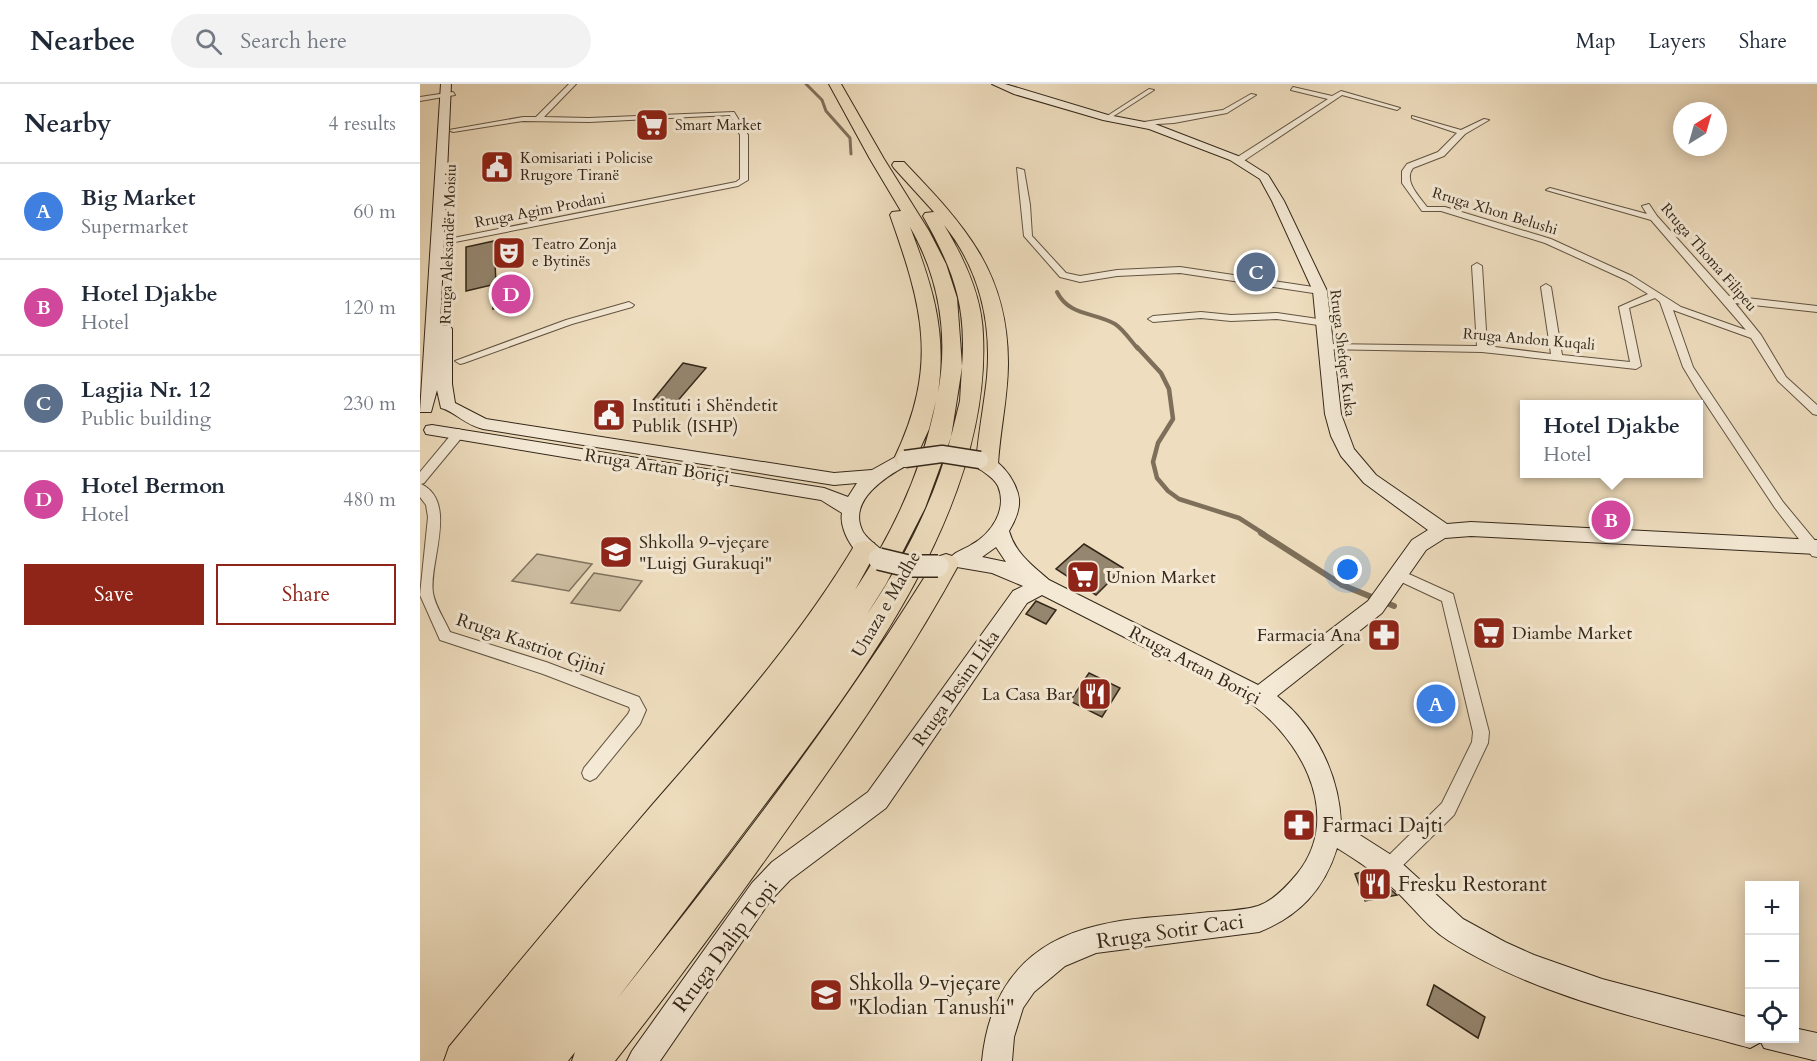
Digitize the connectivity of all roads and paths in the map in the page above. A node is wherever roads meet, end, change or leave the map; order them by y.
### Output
1 (573, 84) edge
2 (835, 84) edge
3 (849, 84) edge
4 (997, 84) edge
5 (450, 89) edge
6 (1293, 89) dead end
7 (1151, 90) dead end
8 (1253, 95) dead end
9 (1334, 98) junction
10 (420, 99) edge
11 (1397, 108) dead end
12 (1413, 117) dead end
13 (1107, 118) junction
14 (871, 119) dead end
15 (537, 120) junction
16 (1486, 120) dead end
17 (1141, 123) junction
18 (453, 130) junction
19 (1462, 132) junction
20 (1239, 160) junction
21 (891, 162) junction
22 (1020, 170) dead end
23 (1550, 190) dead end
24 (1646, 206) dead end
25 (1654, 218) junction
26 (447, 242) junction
27 (1477, 266) dead end
28 (1546, 287) dead end
29 (1320, 291) junction
30 (1660, 298) junction
31 (1729, 299) junction
32 (629, 305) dead end
33 (1817, 309) edge
34 (1154, 319) dead end
35 (1325, 323) junction
36 (1756, 337) junction
37 (1326, 347) junction
38 (1482, 349) junction
39 (1557, 356) junction
40 (460, 361) dead end
41 (423, 398) edge
42 (451, 406) junction
43 (1817, 411) edge
44 (426, 430) edge
45 (459, 433) junction
46 (905, 459) junction
47 (984, 462) junction
48 (874, 476) junction
49 (420, 480) edge
50 (420, 488) edge
51 (851, 510) junction
52 (1442, 530) junction
53 (1000, 531) junction
54 (1816, 549) edge
55 (865, 550) junction
56 (947, 564) junction
57 (1400, 575) junction
58 (1049, 590) junction
59 (1259, 697) junction
60 (590, 773) dead end
61 (877, 800) joint
62 (1330, 830) junction
63 (1388, 868) junction
64 (1745, 1032) edge
65 (1796, 1043) edge
66 (1817, 1048) edge
67 (463, 1061) edge
68 (501, 1061) edge
69 (544, 1061) edge
70 (591, 1061) edge
71 (642, 1061) edge
72 (997, 1061) edge

1 - 15 street
2 - 21 highway, Unaza e Madhe
3 - 14 highway
4 - 13 main road, Rruga Shefqet Kuka
5 - 10 street
5 - 18 main road, Rruga Aleksandër Moisiu
5 - 41 main road, Rruga Aleksandër Moisiu
6 - 9 street
7 - 13 street
8 - 17 street
9 - 11 street
9 - 20 street
12 - 19 street
13 - 17 main road, Rruga Shefqet Kuka
15 - 18 street
15 - 26 street, Rruga Agim Prodani
16 - 19 street
17 - 20 main road, Rruga Shefqet Kuka
18 - 26 main road, Rruga Aleksandër Moisiu
19 - 30 street, Rruga Xhon Belushi
20 - 29 main road, Rruga Shefqet Kuka
21 - 46 highway
21 - 47 highway
21 - 68 highway, Unaza e Madhe
21 - 69 highway, Unaza e Madhe
22 - 29 street
23 - 25 street
24 - 25 street, Rruga Thoma Filipeu
25 - 31 street, Rruga Thoma Filipeu
26 - 42 main road, Rruga Aleksandër Moisiu
27 - 38 street
28 - 39 street
29 - 35 main road, Rruga Shefqet Kuka
30 - 36 street, Rruga Xhon Belushi
30 - 39 street, Rruga Andon Kuqali
30 - 54 street
31 - 33 street
31 - 36 street, Rruga Thoma Filipeu
32 - 40 street
34 - 35 street
35 - 37 main road, Rruga Shefqet Kuka
36 - 43 street, Rruga Thoma Filipeu
37 - 38 street, Rruga Andon Kuqali
37 - 52 main road, Rruga Shefqet Kuka
38 - 39 street, Rruga Andon Kuqali
41 - 42 main road
42 - 44 main road
42 - 48 main road, Rruga Artan Boriçi
44 - 45 main road, Rruga Artan Boriçi
45 - 49 street
45 - 51 main road, Rruga Artan Boriçi
46 - 47 main road, Rruga Artan Boriçi, bridge
46 - 48 main road, Rruga Artan Boriçi
47 - 53 main road, Rruga Artan Boriçi
48 - 51 main road, Rruga Artan Boriçi
50 - 60 street, Rruga Kastriot Gjini
51 - 55 main road
52 - 54 main road
52 - 57 main road
53 - 56 main road, Rruga Artan Boriçi
53 - 58 main road, Rruga Artan Boriçi
55 - 56 main road, Rruga Artan Boriçi, bridge
55 - 67 highway
56 - 58 main road, Rruga Artan Boriçi
56 - 70 highway
57 - 59 main road
57 - 63 street
58 - 59 main road, Rruga Artan Boriçi
58 - 61 main road, Rruga Besim Lika
59 - 62 main road, Rruga Artan Boriçi
61 - 71 main road, Rruga Dalip Topi
62 - 63 main road
62 - 72 main road, Rruga Sotir Caci
63 - 64 main road
65 - 66 main road

